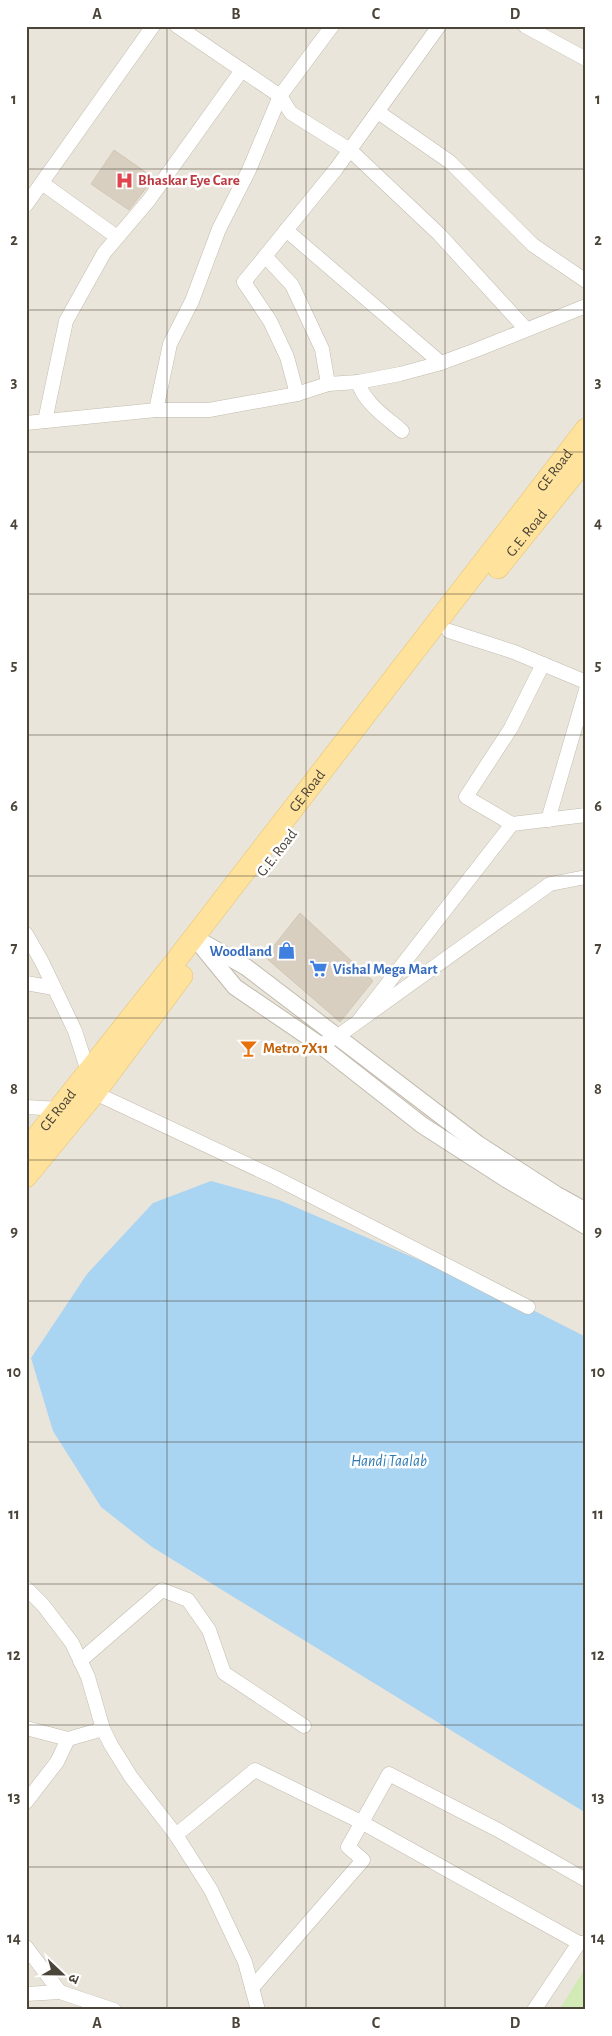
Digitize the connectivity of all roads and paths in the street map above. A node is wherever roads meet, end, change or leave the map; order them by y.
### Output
1 (153, 26) edge
2 (177, 26) edge
3 (332, 26) edge
4 (439, 26) edge
5 (525, 26) edge
6 (586, 58) edge
7 (242, 70) junction
8 (280, 96) junction
9 (378, 112) junction
10 (350, 150) junction
11 (42, 183) junction
12 (26, 205) edge
13 (286, 230) junction
14 (117, 237) junction
15 (265, 256) junction
16 (586, 281) edge
17 (586, 306) edge
18 (526, 329) junction
19 (441, 363) junction
20 (358, 382) junction
21 (328, 384) junction
22 (297, 394) junction
23 (156, 410) junction
24 (45, 421) junction
25 (26, 423) edge
26 (586, 429) edge
27 (402, 431) dead end
28 (586, 459) edge
29 (449, 631) junction
30 (543, 664) junction
31 (586, 682) edge
32 (586, 690) edge
33 (586, 815) edge
34 (548, 820) junction
35 (512, 824) junction
36 (586, 877) edge
37 (26, 934) edge
38 (201, 943) junction
39 (26, 983) edge
40 (54, 988) junction
41 (360, 1019) junction
42 (338, 1036) junction
43 (320, 1045) junction
44 (91, 1084) junction
45 (26, 1107) edge
46 (60, 1109) junction
47 (26, 1150) edge
48 (26, 1177) edge
49 (586, 1211) edge
50 (586, 1226) edge
51 (528, 1307) dead end
52 (26, 1588) edge
53 (80, 1660) junction
54 (304, 1726) dead end
55 (26, 1728) edge
56 (103, 1729) junction
57 (68, 1739) junction
58 (26, 1802) edge
59 (362, 1822) junction
60 (176, 1835) junction
61 (586, 1880) edge
62 (582, 1943) edge
63 (26, 1947) edge
64 (252, 1988) junction
65 (60, 1992) junction
66 (26, 1994) edge
67 (114, 2010) edge
68 (258, 2010) edge
69 (534, 2010) edge

1 - 11 street
2 - 7 street
3 - 8 street
4 - 9 street
5 - 6 street
7 - 8 street
7 - 14 street
8 - 10 street
8 - 23 street
9 - 10 street
9 - 16 street
10 - 13 street
10 - 18 street
11 - 12 street
11 - 14 street
13 - 15 street
13 - 19 street
14 - 24 street
15 - 21 street
15 - 22 street
17 - 18 street
18 - 19 street
19 - 20 street
20 - 21 street
20 - 27 street
21 - 22 street
22 - 23 street
23 - 24 street
24 - 25 street
26 - 38 main road, GE Road
28 - 29 main road, G.E. Road
29 - 30 street
29 - 38 main road, G.E. Road
30 - 31 street
30 - 35 street
32 - 34 street
33 - 34 street
34 - 35 street
35 - 41 street
36 - 41 street
37 - 40 street
38 - 42 street
38 - 43 street
38 - 44 main road, GE Road
39 - 40 street
40 - 44 street
41 - 42 street
42 - 43 street
42 - 49 street
43 - 50 street
44 - 46 main road, GE Road
44 - 48 main road
44 - 51 street
45 - 46 street
46 - 47 main road, GE Road
52 - 53 street
53 - 54 street
53 - 56 street
55 - 57 street
56 - 57 street
56 - 60 street
57 - 58 street
59 - 60 street
59 - 61 street
59 - 62 street
59 - 64 street
60 - 64 street
62 - 69 street
63 - 65 street
64 - 68 street
65 - 66 street
65 - 67 street

